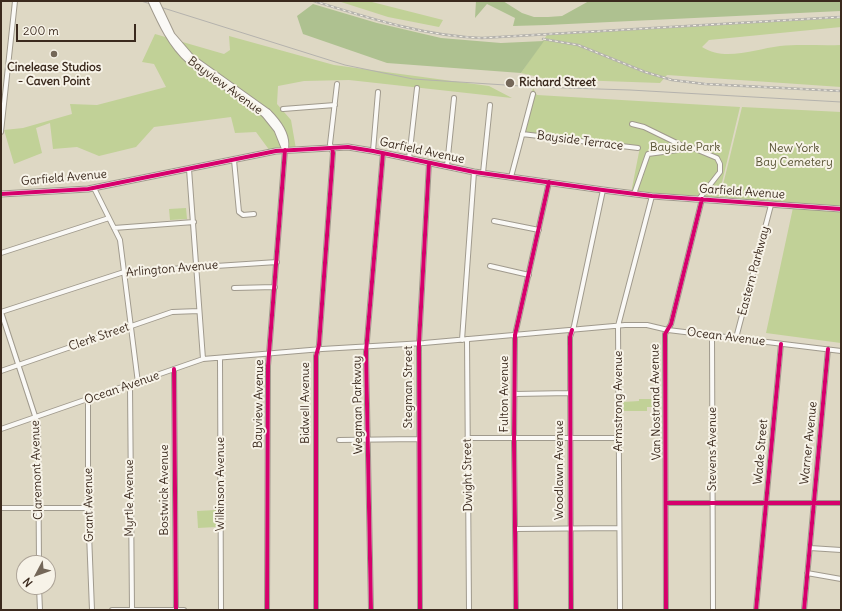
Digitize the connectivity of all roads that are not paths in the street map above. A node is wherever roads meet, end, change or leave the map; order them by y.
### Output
1 (15, 1) edge
2 (152, 1) edge
3 (156, 1) edge
4 (1, 74) edge
5 (6, 75) junction
6 (337, 84) dead end
7 (417, 88) dead end
8 (378, 92) dead end
9 (533, 94) dead end
10 (454, 98) dead end
11 (490, 104) dead end
12 (335, 105) junction
13 (283, 109) dead end
14 (266, 113) junction
15 (632, 124) dead end
16 (1, 132) edge
17 (522, 134) junction
18 (332, 148) junction
19 (638, 148) dead end
20 (687, 148) junction
21 (285, 150) junction
22 (373, 150) junction
23 (383, 153) junction
24 (409, 159) junction
25 (234, 160) junction
26 (429, 164) junction
27 (446, 166) junction
28 (189, 169) junction
29 (474, 172) junction
30 (483, 173) junction
31 (511, 177) junction
32 (549, 182) junction
33 (94, 188) junction
34 (603, 190) junction
35 (1, 194) edge
36 (634, 194) junction
37 (652, 196) junction
38 (701, 199) junction
39 (771, 205) junction
40 (841, 209) edge
41 (254, 214) dead end
42 (109, 218) junction
43 (494, 221) dead end
44 (194, 222) junction
45 (114, 228) junction
46 (539, 230) junction
47 (1, 253) edge
48 (277, 262) junction
49 (490, 266) dead end
50 (197, 267) junction
51 (124, 272) junction
52 (529, 275) junction
53 (275, 286) junction
54 (234, 288) dead end
55 (199, 311) junction
56 (1, 312) edge
57 (131, 326) junction
58 (618, 326) junction
59 (572, 330) junction
60 (668, 330) junction
61 (516, 335) junction
62 (712, 335) junction
63 (736, 338) junction
64 (468, 339) junction
65 (462, 340) junction
66 (419, 343) junction
67 (781, 344) junction
68 (368, 347) junction
69 (318, 349) junction
70 (828, 349) junction
71 (841, 351) edge
72 (270, 354) junction
73 (220, 358) junction
74 (203, 360) junction
75 (19, 365) junction
76 (174, 369) junction
77 (1, 371) edge
78 (138, 383) junction
79 (130, 386) junction
80 (570, 393) junction
81 (515, 394) junction
82 (88, 400) junction
83 (37, 417) junction
84 (1, 429) edge
85 (467, 438) junction
86 (515, 438) junction
87 (570, 438) junction
88 (619, 438) junction
89 (368, 439) junction
90 (419, 439) junction
91 (339, 440) dead end
92 (767, 502) junction
93 (814, 502) junction
94 (841, 502) edge
95 (667, 503) junction
96 (713, 503) junction
97 (39, 507) junction
98 (1, 508) edge
99 (88, 508) junction
100 (570, 528) junction
101 (619, 528) junction
102 (516, 529) junction
103 (810, 548) junction
104 (841, 550) edge
105 (39, 555) edge
106 (807, 573) junction
107 (841, 579) edge
108 (40, 595) edge
109 (40, 610) edge
110 (92, 610) edge
111 (112, 610) edge
112 (132, 610) edge
113 (176, 610) edge
114 (184, 610) edge
115 (221, 610) edge
116 (267, 610) edge
117 (316, 610) edge
118 (371, 610) edge
119 (420, 610) edge
120 (469, 610) edge
121 (516, 610) edge
122 (571, 610) edge
123 (620, 610) edge
124 (666, 610) edge
125 (713, 610) edge
126 (756, 610) edge
127 (804, 610) edge

1 - 5 street
2 - 14 main road, Bayview Avenue, bridge
3 - 14 main road, Bayview Avenue, bridge
4 - 5 street
5 - 16 street
6 - 12 street, Bidwell Avenue
7 - 24 street
8 - 22 street
9 - 17 street
10 - 27 street
11 - 30 street
12 - 13 street
12 - 18 street, Bidwell Avenue
14 - 21 main road, Bayview Avenue
15 - 20 street
17 - 19 street, Bayside Terrace
17 - 31 street
18 - 21 main road, Garfield Avenue
18 - 22 main road, Garfield Avenue
18 - 69 street, Bidwell Avenue
20 - 36 street
20 - 38 street
21 - 25 main road, Garfield Avenue
21 - 48 street, Bayview Avenue
22 - 23 main road, Garfield Avenue
23 - 24 main road, Garfield Avenue
23 - 68 street, Wegman Parkway
24 - 26 main road, Garfield Avenue
25 - 28 main road, Garfield Avenue
25 - 41 street
26 - 27 main road, Garfield Avenue
26 - 66 street, Stegman Street
27 - 29 main road, Garfield Avenue
28 - 33 main road, Garfield Avenue
28 - 44 street
29 - 30 main road, Garfield Avenue
29 - 65 street
30 - 31 main road, Garfield Avenue
31 - 32 main road, Garfield Avenue
32 - 34 main road, Garfield Avenue
32 - 46 street, Fulton Avenue
33 - 35 main road, Garfield Avenue
33 - 42 street
34 - 36 main road, Garfield Avenue
34 - 59 street, Woodlawn Avenue
36 - 37 main road, Garfield Avenue
37 - 38 main road, Garfield Avenue
37 - 58 street, Armstrong Avenue
38 - 39 main road, Garfield Avenue
38 - 60 street, Van Nostrand Avenue
39 - 40 main road, Garfield Avenue
39 - 63 street, Eastern Parkway
42 - 45 street
42 - 47 street
43 - 46 street
44 - 45 street
44 - 50 street
45 - 51 street
46 - 52 street, Fulton Avenue
48 - 50 street, Arlington Avenue
48 - 53 street, Bayview Avenue
49 - 52 street
50 - 51 street, Arlington Avenue
50 - 55 street
51 - 56 street, Arlington Avenue
51 - 57 street
52 - 61 street, Fulton Avenue
53 - 54 street
53 - 72 street, Bayview Avenue
55 - 57 street, Clerk Street
55 - 74 street
56 - 75 street, Claremont Avenue
57 - 75 street, Clerk Street
57 - 78 street
58 - 59 street, Ocean Avenue
58 - 60 street, Ocean Avenue
58 - 88 street, Armstrong Avenue
59 - 61 street, Ocean Avenue
59 - 80 street, Woodlawn Avenue
60 - 62 street, Ocean Avenue
60 - 95 street, Van Nostrand Avenue
61 - 64 street, Ocean Avenue
61 - 81 street, Fulton Avenue
62 - 63 street, Ocean Avenue
62 - 96 street, Stevens Avenue
63 - 67 street, Ocean Avenue
64 - 65 street, Ocean Avenue
64 - 85 street, Dwight Street
65 - 66 street, Ocean Avenue
66 - 68 street, Ocean Avenue
66 - 90 street, Stegman Street
67 - 70 street, Ocean Avenue
67 - 92 street, Wade Street
68 - 69 street, Ocean Avenue
68 - 89 street, Wegman Parkway
69 - 72 street, Ocean Avenue
69 - 117 street, Bidwell Avenue
70 - 71 street, Ocean Avenue
70 - 93 street, Warner Avenue
72 - 73 street, Ocean Avenue
72 - 116 street, Bayview Avenue
73 - 74 street, Ocean Avenue
73 - 115 street, Wilkinson Avenue
74 - 76 street, Ocean Avenue
75 - 77 street, Clerk Street
75 - 83 street, Claremont Avenue
76 - 78 street, Ocean Avenue
76 - 113 street, Bostwick Avenue
78 - 79 street, Ocean Avenue
79 - 82 street, Ocean Avenue
79 - 112 street, Myrtle Avenue
80 - 81 street
80 - 87 street, Woodlawn Avenue
81 - 86 street, Fulton Avenue
82 - 83 street, Ocean Avenue
82 - 99 street, Grant Avenue
83 - 84 street, Ocean Avenue
83 - 97 street, Claremont Avenue
85 - 86 street
85 - 120 street, Dwight Street
86 - 87 street
86 - 102 street, Fulton Avenue
87 - 88 street
87 - 100 street, Woodlawn Avenue
88 - 101 street, Armstrong Avenue
89 - 90 street
89 - 91 street
89 - 118 street, Wegman Parkway
90 - 119 street, Stegman Street
92 - 93 street
92 - 96 street
92 - 126 street, Wade Street
93 - 94 street
93 - 103 street, Warner Avenue
95 - 96 street
95 - 124 street, Van Nostrand Avenue
96 - 125 street, Stevens Avenue
97 - 98 street
97 - 99 street
97 - 105 street, Claremont Avenue
99 - 110 street, Grant Avenue
100 - 101 street
100 - 102 street
100 - 122 street, Woodlawn Avenue
101 - 123 street, Armstrong Avenue
102 - 121 street, Fulton Avenue
103 - 104 street
103 - 106 street, Warner Avenue
106 - 107 street
106 - 127 street, Warner Avenue
108 - 109 street
111 - 112 street
112 - 113 street
113 - 114 street

